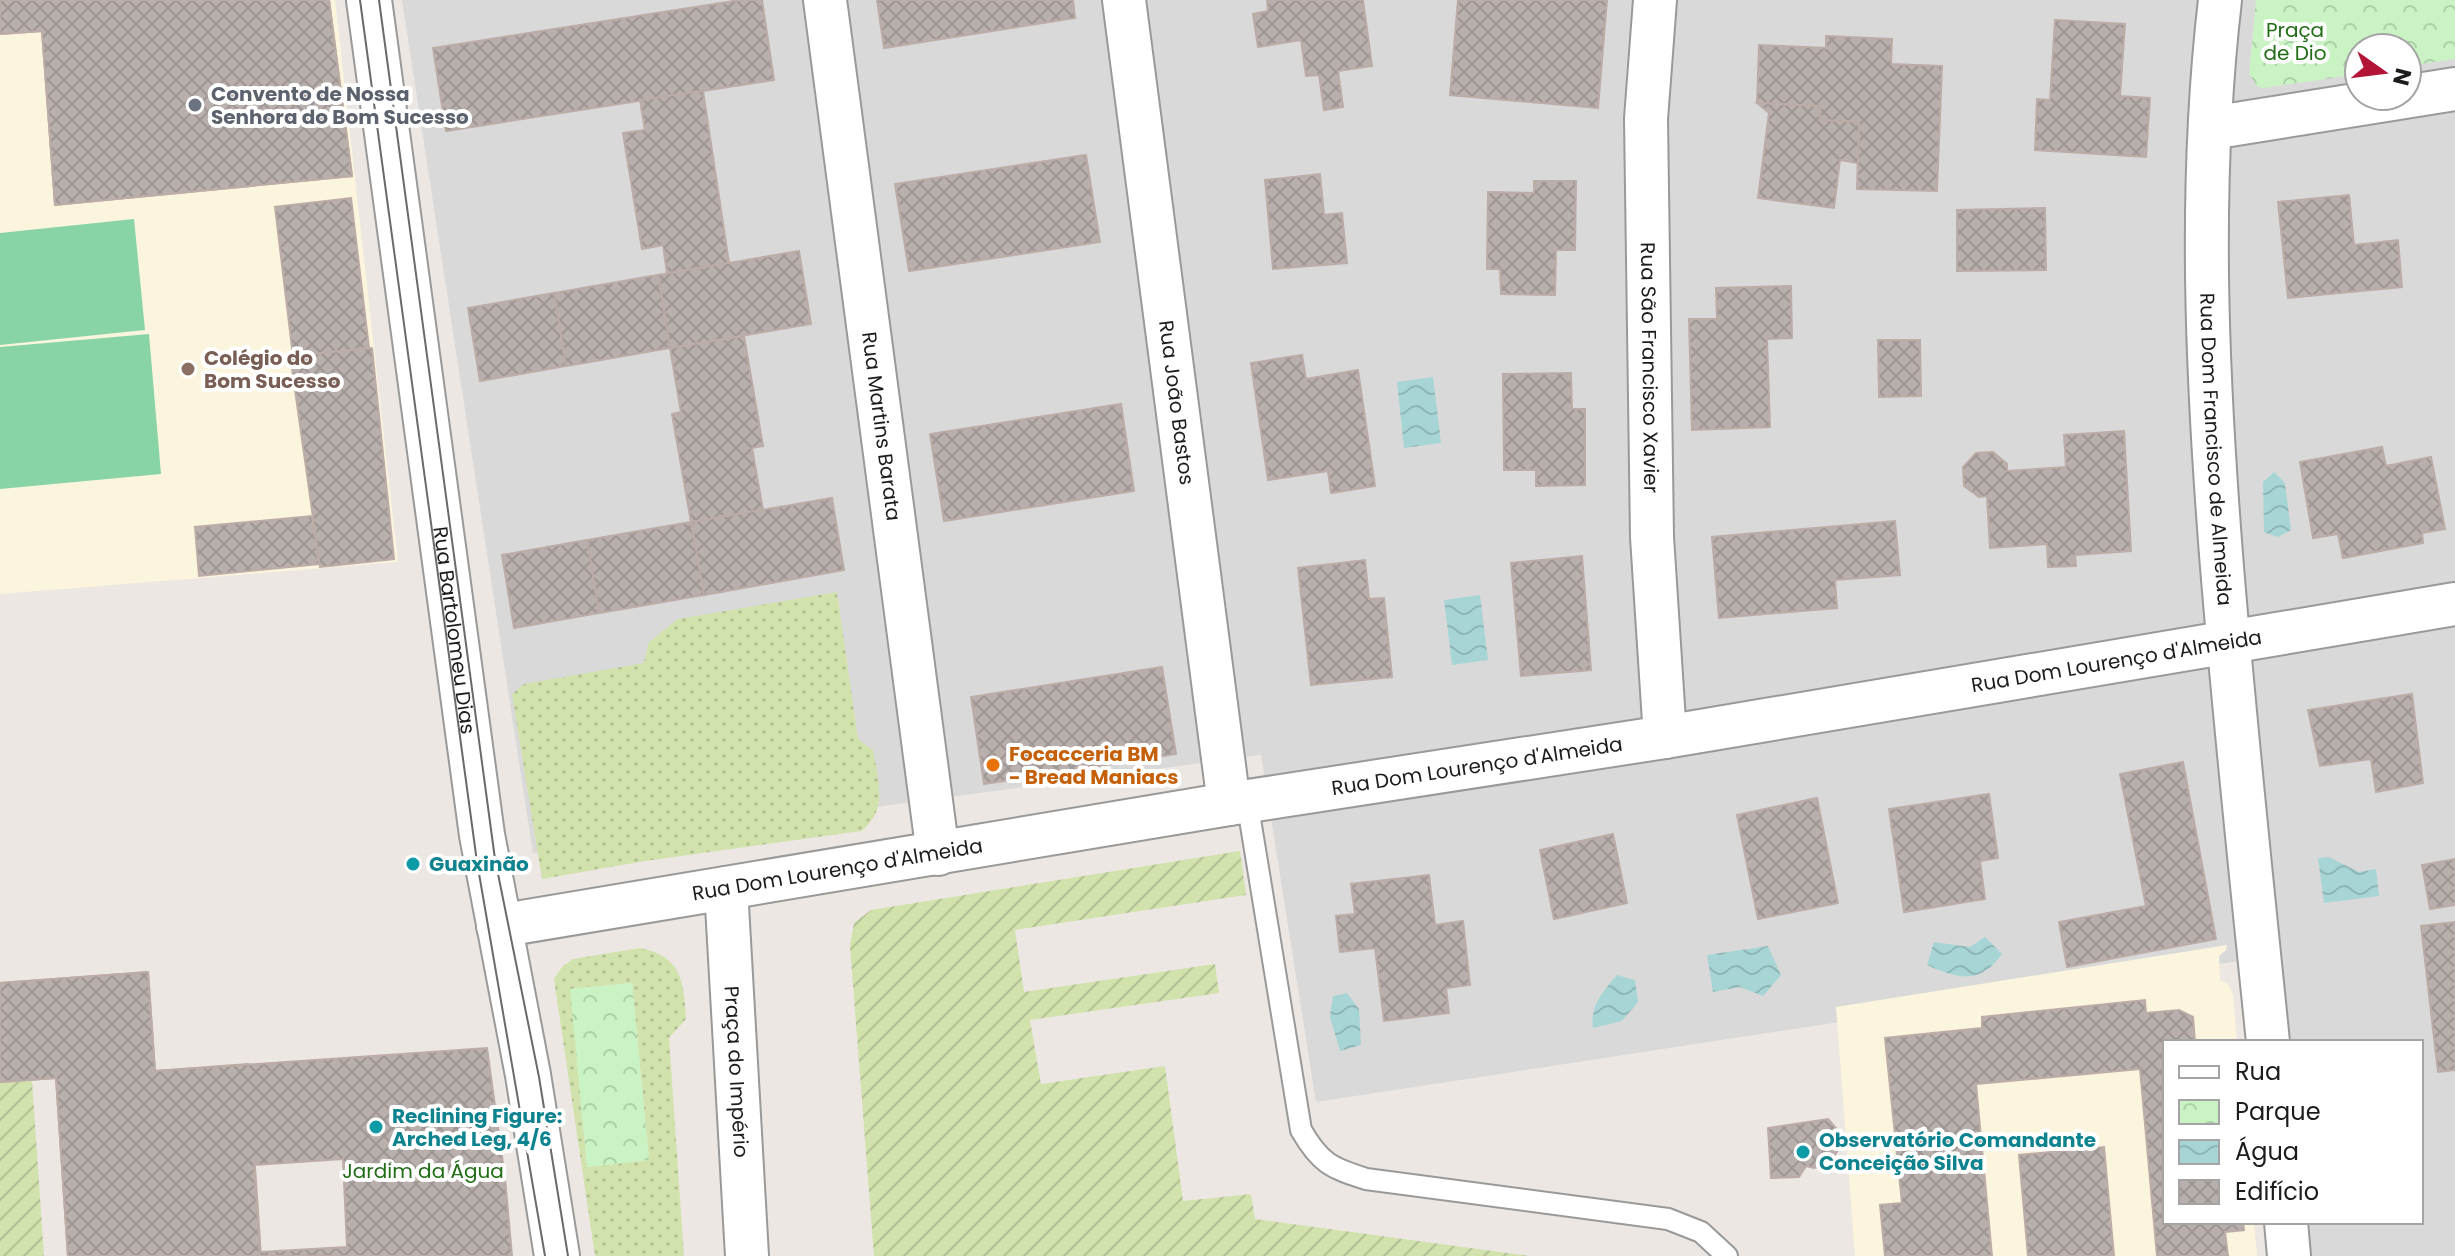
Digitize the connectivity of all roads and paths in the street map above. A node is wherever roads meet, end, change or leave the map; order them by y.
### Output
1 (369, 0) edge
2 (825, 0) edge
3 (1124, 0) edge
4 (1655, 0) edge
5 (2220, 0) edge
6 (2455, 89) edge
7 (2211, 128) junction
8 (2455, 604) edge
9 (2228, 642) junction
10 (1665, 737) junction
11 (1238, 803) junction
12 (938, 854) junction
13 (726, 888) junction
14 (498, 926) junction
15 (2268, 1040) edge
16 (2286, 1224) edge
17 (557, 1256) edge
18 (747, 1256) edge
19 (1727, 1256) edge
20 (2289, 1256) edge

1 - 14 street, Rua Bartolomeu Dias
2 - 12 street, Rua Martins Barata
3 - 11 street, Rua João Bastos
4 - 10 street, Rua São Francisco Xavier
5 - 7 street, Rua Dom Francisco de Almeida
6 - 7 street
7 - 9 street, Rua Dom Francisco de Almeida
8 - 9 street, Rua Dom Lourenço d'Almeida
9 - 10 street, Rua Dom Lourenço d'Almeida
9 - 15 street, Rua Dom Francisco de Almeida
10 - 11 street, Rua Dom Lourenço d'Almeida
11 - 12 street, Rua Dom Lourenço d'Almeida
11 - 19 lane
12 - 13 street, Rua Dom Lourenço d'Almeida
13 - 14 street, Rua Dom Lourenço d'Almeida
13 - 18 street, Praça do Império
14 - 17 street, Rua Bartolomeu Dias
16 - 20 street

